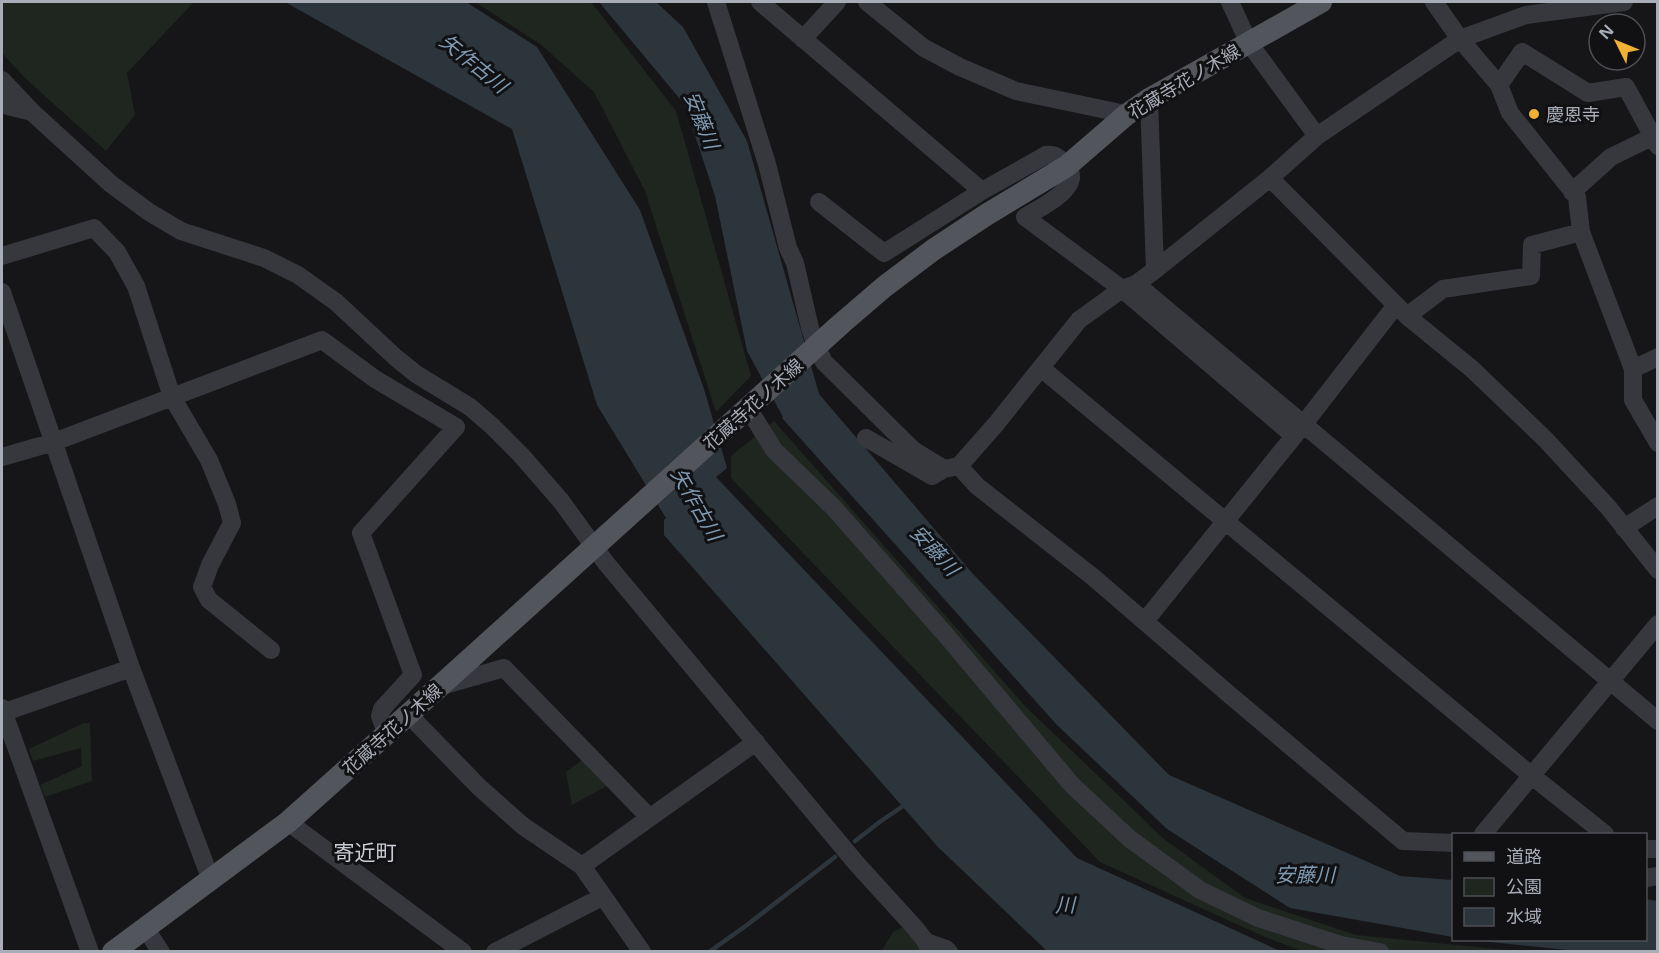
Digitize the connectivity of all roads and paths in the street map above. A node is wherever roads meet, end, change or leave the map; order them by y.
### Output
1 (716, 2) edge
2 (760, 2) edge
3 (837, 2) edge
4 (867, 2) edge
5 (1321, 2) edge
6 (1434, 2) edge
7 (1624, 2) edge
8 (1227, 3) edge
9 (803, 39) junction
10 (1460, 39) junction
11 (1248, 43) junction
12 (2, 80) edge
13 (1499, 85) junction
14 (1149, 99) junction
15 (2, 102) edge
16 (32, 112) junction
17 (1126, 115) junction
18 (1317, 136) junction
19 (1655, 142) edge
20 (1067, 166) junction
21 (1270, 178) junction
22 (982, 191) junction
23 (1572, 192) junction
24 (819, 202) dead end
25 (1581, 232) junction
26 (2, 256) edge
27 (1155, 270) junction
28 (1129, 286) junction
29 (2, 292) edge
30 (1401, 310) junction
31 (813, 349) junction
32 (1658, 357) edge
33 (1041, 368) junction
34 (1633, 369) junction
35 (172, 397) junction
36 (748, 409) junction
37 (1299, 431) junction
38 (866, 438) dead end
39 (54, 442) junction
40 (1658, 443) edge
41 (2, 457) edge
42 (952, 468) junction
43 (1658, 506) edge
44 (1226, 522) junction
45 (1624, 528) junction
46 (597, 545) junction
47 (1658, 570) edge
48 (1145, 621) junction
49 (1658, 624) edge
50 (271, 650) dead end
51 (131, 668) junction
52 (1610, 682) junction
53 (441, 686) junction
54 (2, 711) edge
55 (408, 715) junction
56 (1658, 721) edge
57 (387, 735) junction
58 (756, 742) junction
59 (1532, 776) junction
60 (649, 818) junction
61 (288, 822) junction
62 (1484, 833) edge
63 (1604, 833) edge
64 (1452, 843) edge
65 (582, 866) junction
66 (211, 880) junction
67 (602, 897) junction
68 (146, 928) junction
69 (928, 947) edge
70 (90, 951) edge
71 (113, 951) edge
72 (161, 951) edge
73 (463, 951) edge
74 (495, 951) edge
75 (642, 951) edge
76 (949, 951) edge
77 (1380, 951) edge

1 - 31 street
2 - 9 street
3 - 9 street
4 - 17 street
5 - 11 main road, 花蔵寺花ノ木線
6 - 10 street
7 - 10 street
8 - 11 street
9 - 22 street
10 - 13 street
10 - 18 street
11 - 14 main road, 花蔵寺花ノ木線
11 - 18 street
12 - 16 street
13 - 19 street
13 - 23 street
14 - 17 main road, 花蔵寺花ノ木線
14 - 27 street
15 - 16 street
16 - 46 street
17 - 20 main road, 花蔵寺花ノ木線
18 - 21 street
19 - 23 street
20 - 22 street
20 - 28 street
20 - 31 main road, 花蔵寺花ノ木線
21 - 27 street
21 - 30 street
22 - 24 street
23 - 25 street
25 - 30 street
25 - 34 street
26 - 35 street
27 - 28 street
28 - 33 street
28 - 37 street
29 - 39 street
30 - 37 street
30 - 45 street
31 - 36 main road, 花蔵寺花ノ木線
31 - 42 street
32 - 34 street
33 - 42 street
33 - 44 street
34 - 40 street
35 - 39 street
35 - 50 street
35 - 57 street
36 - 46 main road, 花蔵寺花ノ木線
36 - 77 street
37 - 44 street
37 - 52 street
38 - 42 street
39 - 41 street
39 - 51 street
42 - 48 street
43 - 45 street
44 - 48 street
44 - 59 street
45 - 47 street
46 - 53 main road, 花蔵寺花ノ木線
46 - 58 street
48 - 64 street
49 - 52 street
51 - 54 street
51 - 66 street
52 - 56 street
52 - 59 street
53 - 55 main road, 花蔵寺花ノ木線
53 - 60 street
54 - 70 street
55 - 57 main road, 花蔵寺花ノ木線
55 - 65 street
57 - 61 main road, 花蔵寺花ノ木線
58 - 60 street
58 - 69 street
59 - 62 street
59 - 63 street
60 - 65 street
61 - 66 main road, 花蔵寺花ノ木線
61 - 73 street
65 - 67 street
66 - 68 main road, 花蔵寺花ノ木線
67 - 74 street
67 - 75 street
68 - 71 main road, 花蔵寺花ノ木線
68 - 72 street
69 - 76 street

